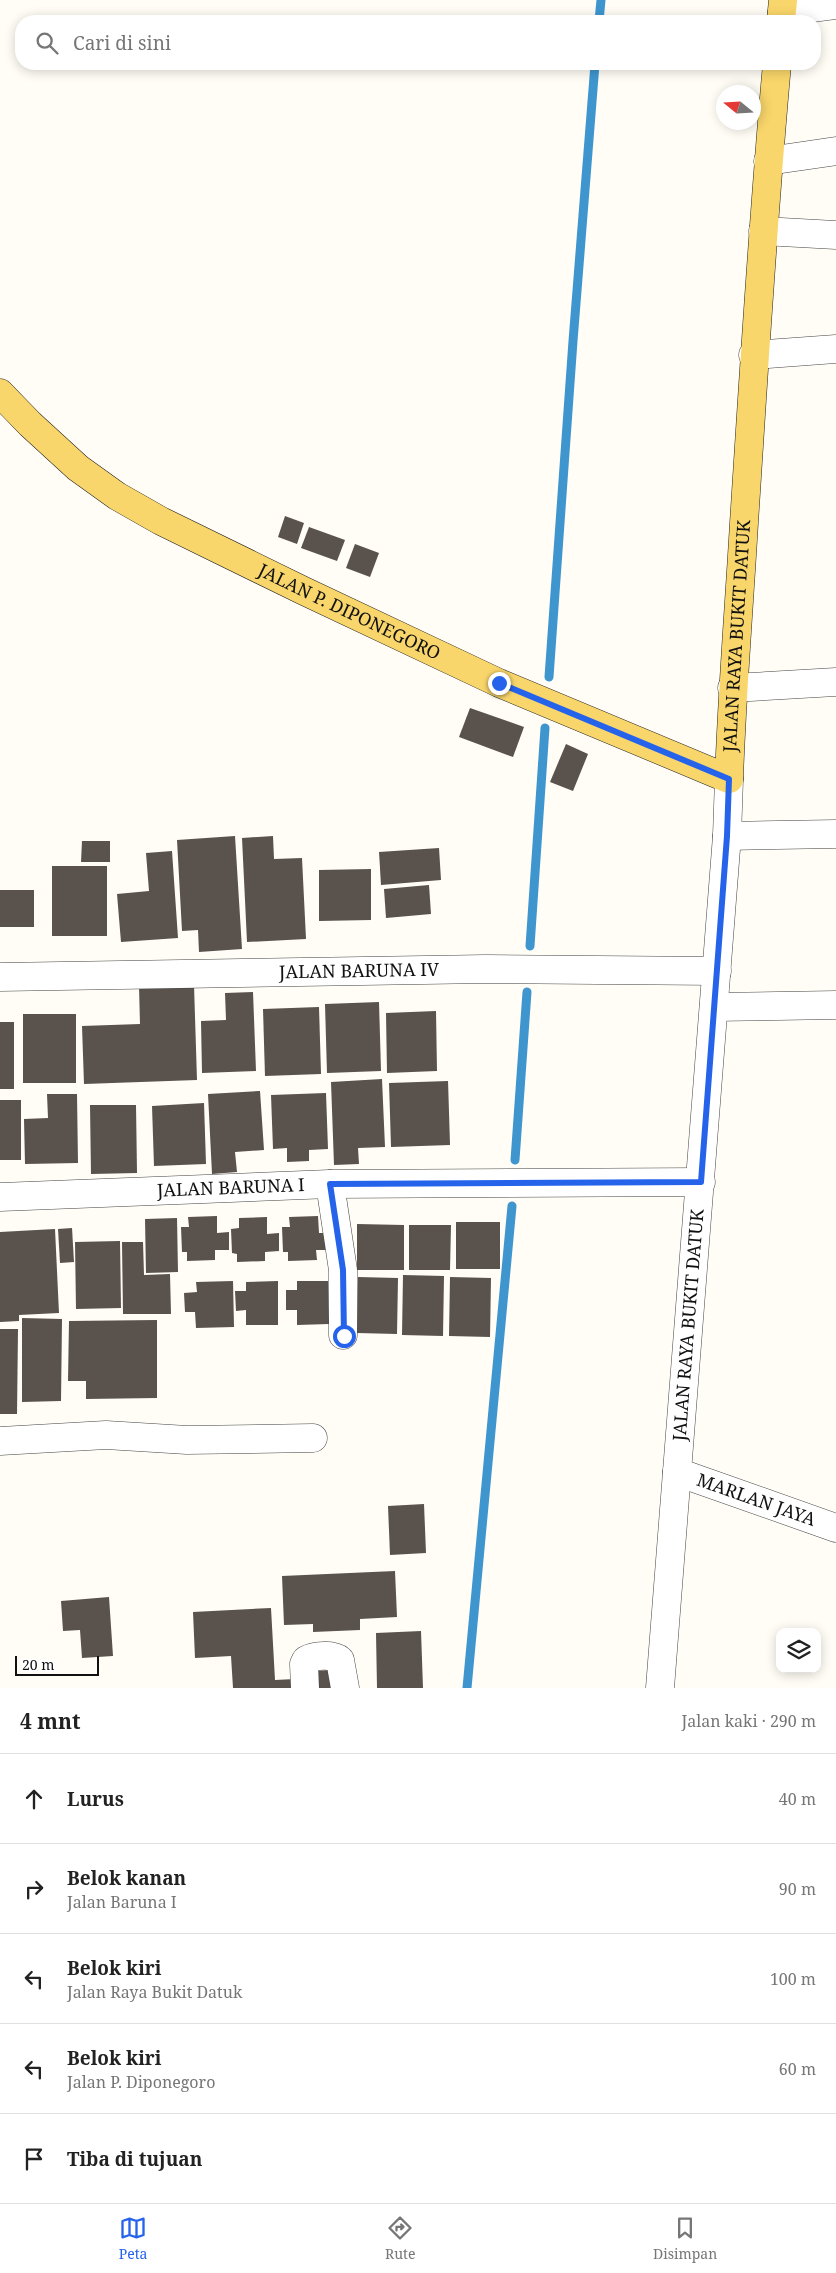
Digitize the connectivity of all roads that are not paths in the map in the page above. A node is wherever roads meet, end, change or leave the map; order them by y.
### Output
1 (836, 5) edge
2 (782, 11) edge
3 (776, 70) edge
4 (836, 150) edge
5 (768, 161) junction
6 (763, 232) junction
7 (836, 235) edge
8 (836, 349) edge
9 (753, 355) junction
10 (0, 394) edge
11 (836, 682) edge
12 (732, 688) junction
13 (729, 779) junction
14 (836, 834) edge
15 (727, 836) junction
16 (717, 971) junction
17 (0, 978) edge
18 (836, 1005) edge
19 (714, 1007) junction
20 (701, 1182) junction
21 (330, 1184) junction
22 (0, 1197) edge
23 (344, 1336) dead end
24 (314, 1438) dead end
25 (0, 1441) edge
26 (677, 1472) junction
27 (836, 1528) edge
28 (305, 1688) edge
29 (345, 1688) edge
30 (660, 1688) edge

1 - 2 street
3 - 5 main road, JALAN RAYA BUKIT DATUK
4 - 5 street
5 - 6 main road, JALAN RAYA BUKIT DATUK
6 - 7 street
6 - 9 main road, JALAN RAYA BUKIT DATUK
8 - 9 street
9 - 12 main road, JALAN RAYA BUKIT DATUK
10 - 13 main road, JALAN P. DIPONEGORO
11 - 12 street
12 - 13 main road, JALAN RAYA BUKIT DATUK
13 - 15 street, JALAN RAYA BUKIT DATUK
14 - 15 street
15 - 16 street, JALAN RAYA BUKIT DATUK
16 - 17 street, JALAN BARUNA IV
16 - 19 street, JALAN RAYA BUKIT DATUK
18 - 19 street
19 - 20 street, JALAN RAYA BUKIT DATUK
20 - 21 street, JALAN BARUNA I
20 - 26 street, JALAN RAYA BUKIT DATUK
21 - 22 street, JALAN BARUNA I
21 - 23 street
24 - 25 street
26 - 27 street, MARLAN JAYA
26 - 30 street, JALAN RAYA BUKIT DATUK
28 - 29 street

